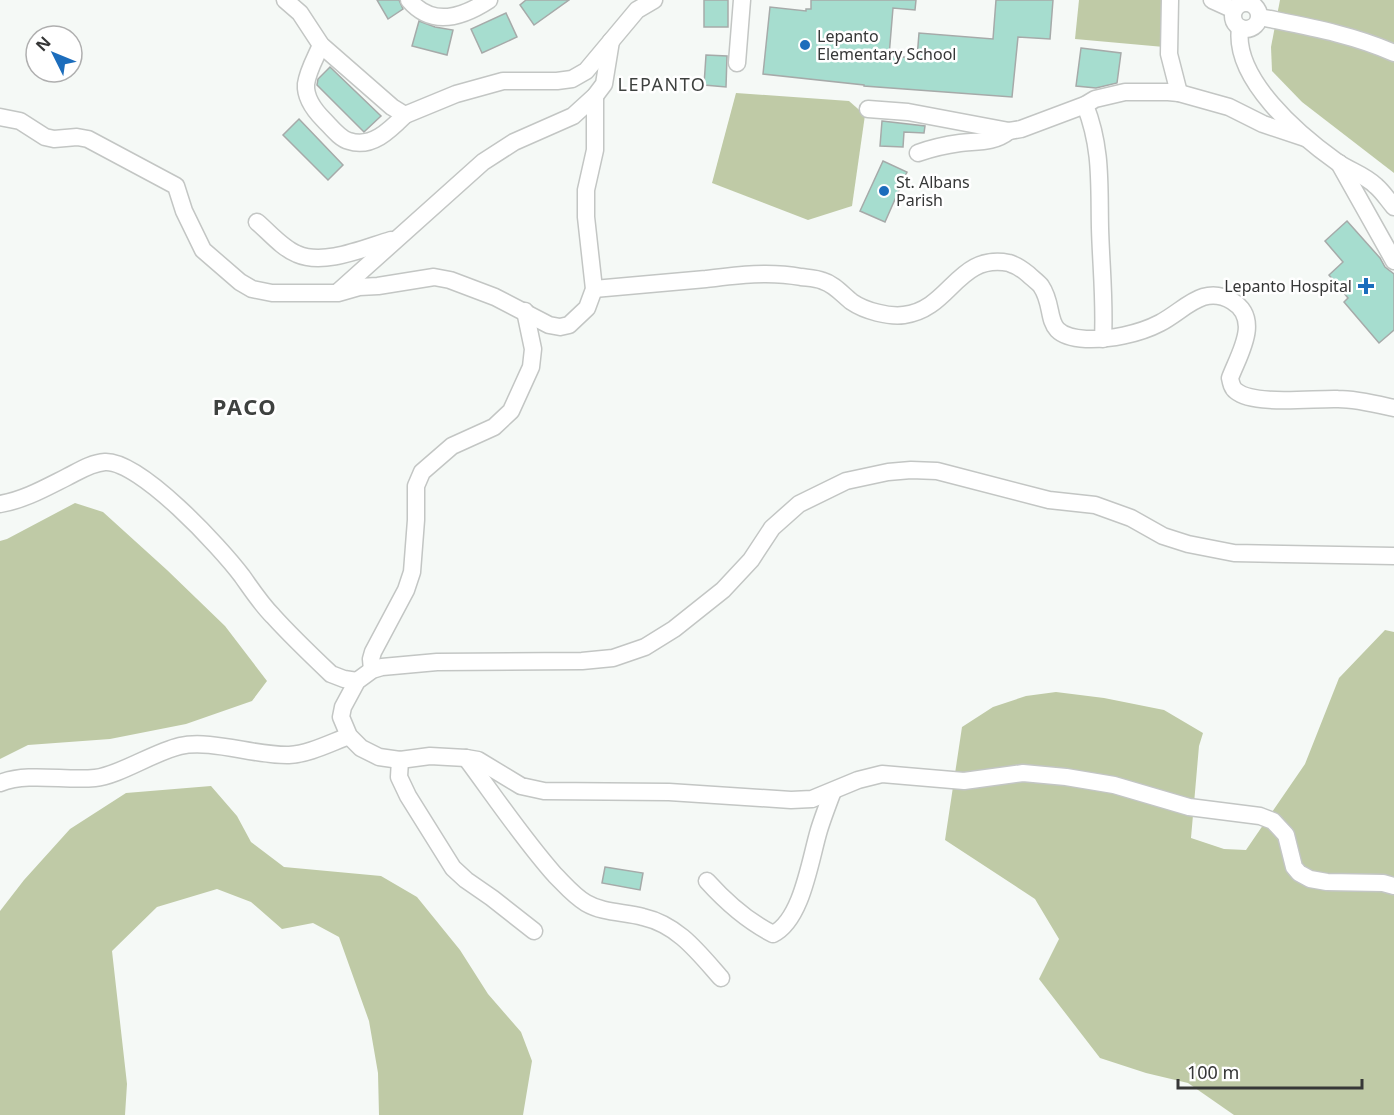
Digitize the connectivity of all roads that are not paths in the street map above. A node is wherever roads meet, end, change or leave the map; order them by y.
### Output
1 (285, 0) edge
2 (410, 0) edge
3 (489, 0) edge
4 (654, 0) edge
5 (742, 0) edge
6 (1170, 0) edge
7 (1212, 0) edge
8 (1238, 4) edge
9 (1260, 17) junction
10 (1240, 28) junction
11 (611, 41) junction
12 (321, 45) junction
13 (1394, 53) edge
14 (737, 63) dead end
15 (1179, 93) junction
16 (595, 96) junction
17 (1085, 105) junction
18 (868, 109) dead end
19 (405, 115) junction
20 (0, 117) edge
21 (1009, 131) junction
22 (1305, 138) junction
23 (918, 153) dead end
24 (1338, 163) junction
25 (1394, 207) edge
26 (257, 222) dead end
27 (398, 238) junction
28 (1394, 261) edge
29 (594, 289) junction
30 (338, 293) junction
31 (525, 311) junction
32 (1103, 339) junction
33 (1394, 408) edge
34 (0, 504) edge
35 (1394, 556) edge
36 (372, 670) junction
37 (357, 681) junction
38 (349, 736) junction
39 (466, 758) junction
40 (400, 760) junction
41 (0, 783) edge
42 (833, 791) junction
43 (707, 881) dead end
44 (1394, 886) edge
45 (534, 931) dead end
46 (721, 978) dead end

1 - 12 street
2 - 3 street
4 - 11 street
5 - 14 street
6 - 15 street
7 - 8 street
8 - 9 street
8 - 10 street
9 - 10 street
9 - 13 street
10 - 22 street
11 - 16 street
11 - 19 street
12 - 19 street
12 - 19 street
15 - 17 street
15 - 22 street
16 - 27 street
16 - 29 street
17 - 21 street
17 - 32 street
18 - 21 street
20 - 30 street
21 - 23 street
22 - 24 street
24 - 25 street
24 - 28 street
26 - 27 street
27 - 30 street
29 - 31 street
29 - 32 street
30 - 31 street
31 - 36 street
32 - 33 street
34 - 37 street
35 - 36 street
36 - 37 street
37 - 38 street
38 - 40 street
38 - 41 street
39 - 40 street
39 - 42 street
39 - 46 street
40 - 45 street
42 - 43 street
42 - 44 street

